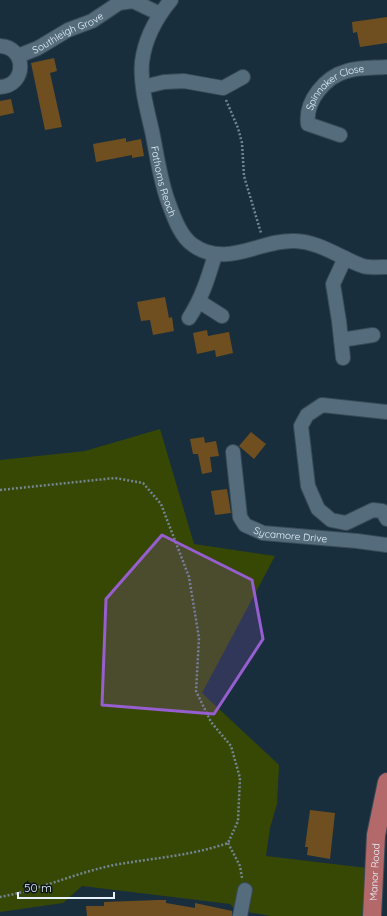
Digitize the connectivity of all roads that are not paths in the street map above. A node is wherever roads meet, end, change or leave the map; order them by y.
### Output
1 (171, 0) edge
2 (160, 14) junction
3 (0, 46) edge
4 (18, 56) junction
5 (387, 67) edge
6 (243, 77) dead end
7 (0, 87) edge
8 (143, 87) junction
9 (340, 135) dead end
10 (215, 255) junction
11 (345, 258) junction
12 (387, 267) edge
13 (200, 302) junction
14 (222, 316) dead end
15 (189, 318) dead end
16 (373, 335) dead end
17 (341, 340) junction
18 (343, 358) dead end
19 (387, 412) edge
20 (233, 452) dead end
21 (387, 519) edge
22 (387, 545) edge
23 (387, 782) edge
24 (245, 890) road end
25 (240, 916) edge
26 (372, 916) edge

1 - 2 street, Fathoms Reach
2 - 4 street, Southleigh Grove
2 - 8 street, Fathoms Reach
3 - 4 street
4 - 7 street
5 - 9 street, Spinnaker Close
6 - 8 street
8 - 10 street, Fathoms Reach
10 - 11 street
10 - 13 street
11 - 12 street
11 - 17 street
13 - 14 street
13 - 15 street
16 - 17 street
17 - 18 street
19 - 21 street
20 - 22 street, Sycamore Drive
23 - 26 main road, Manor Road
24 - 25 street

